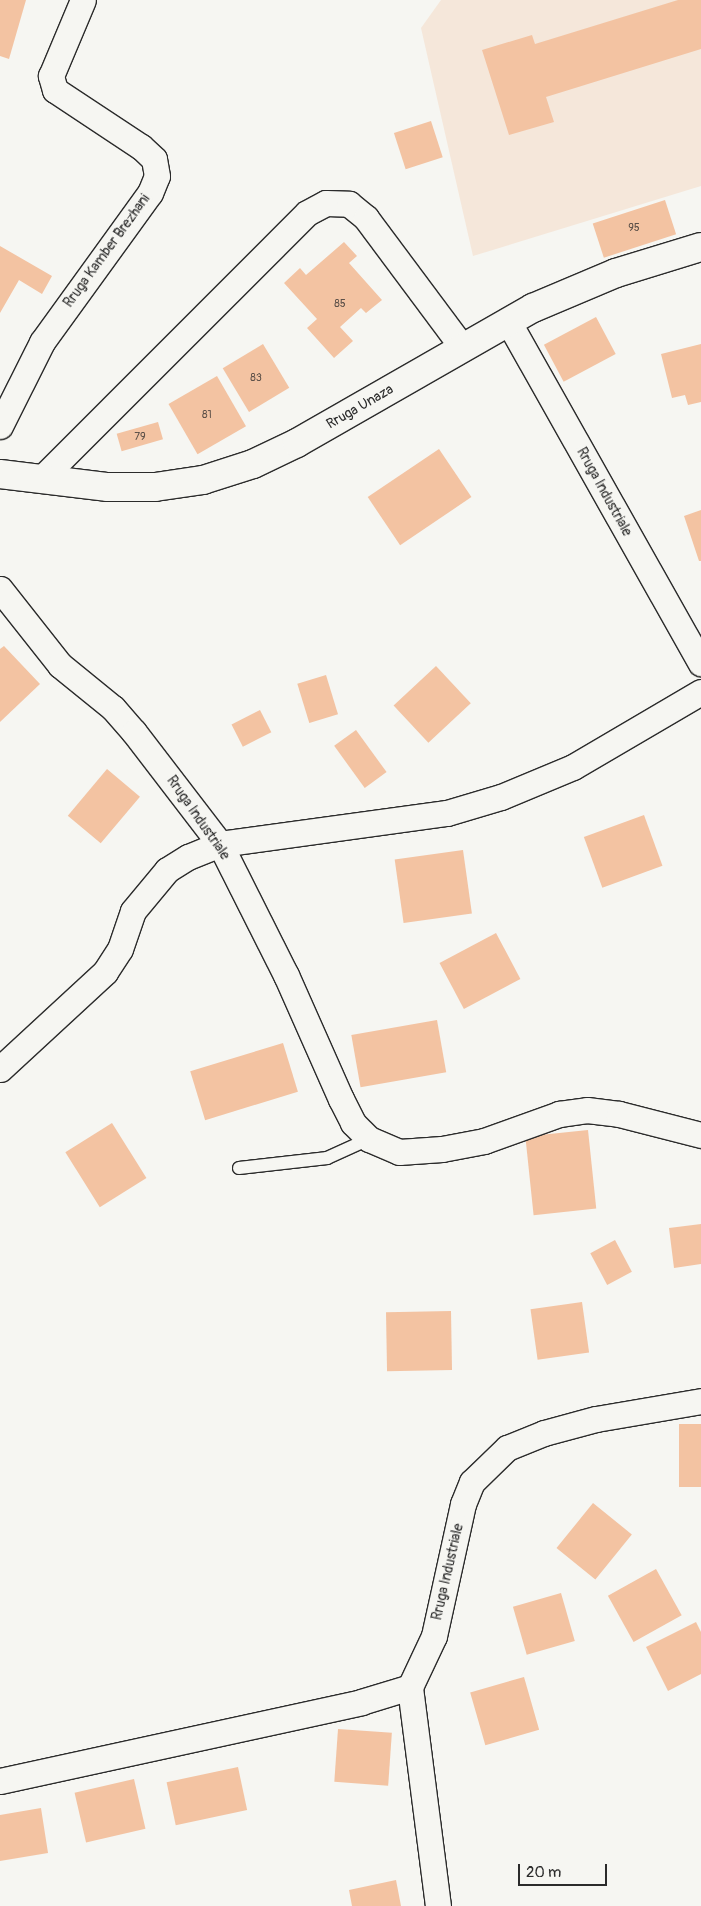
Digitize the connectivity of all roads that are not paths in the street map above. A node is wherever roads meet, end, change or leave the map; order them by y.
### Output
1 (83, 0) edge
2 (701, 247) edge
3 (508, 321) junction
4 (463, 348) junction
5 (0, 426) edge
6 (0, 474) edge
7 (41, 479) junction
8 (0, 589) edge
9 (701, 664) edge
10 (701, 692) edge
11 (220, 844) junction
12 (0, 1069) edge
13 (369, 1140) junction
14 (699, 1142) edge
15 (239, 1168) dead end
16 (701, 1401) edge
17 (410, 1687) junction
18 (0, 1781) edge
19 (438, 1906) edge

1 - 5 street, Rruga Kamber Brezhani
2 - 3 main road, Rruga Unaza
3 - 4 main road, Rruga Unaza
3 - 9 street, Rruga Industriale
4 - 7 main road, Rruga Unaza
4 - 7 street
6 - 7 main road, Rruga Unaza
8 - 11 street, Rruga Industriale
10 - 11 street
11 - 12 street
11 - 13 street, Rruga Industriale
13 - 14 street
13 - 15 lane
16 - 17 street, Rruga Industriale
17 - 18 street
17 - 19 street

